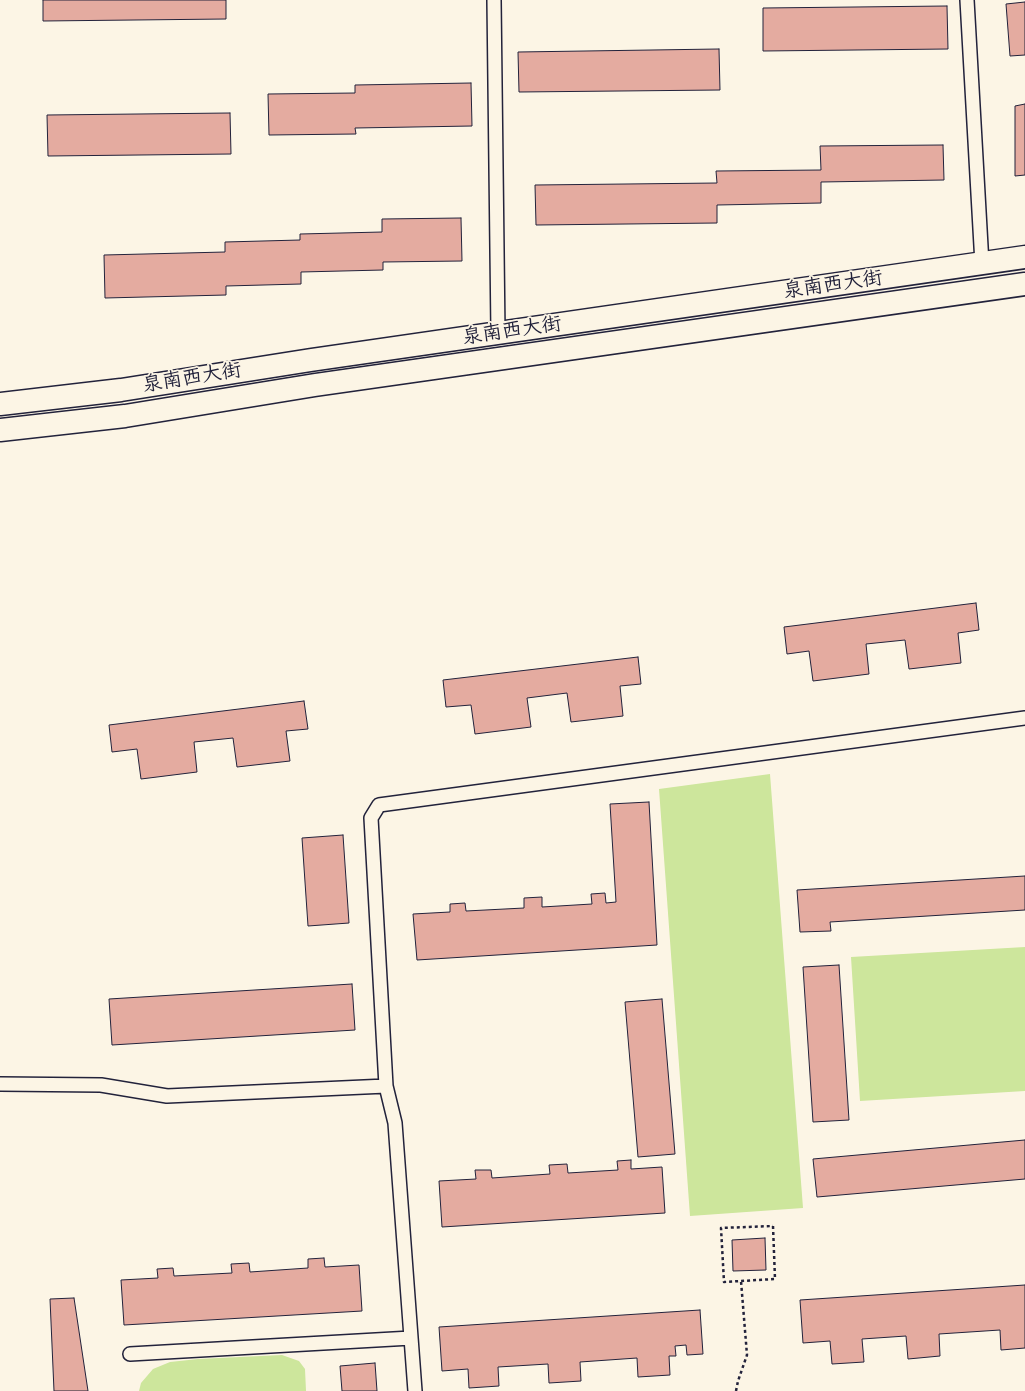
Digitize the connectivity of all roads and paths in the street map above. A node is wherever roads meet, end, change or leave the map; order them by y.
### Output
1 (494, 0) edge
2 (967, 0) edge
3 (1025, 257) edge
4 (982, 264) junction
5 (1025, 284) edge
6 (498, 333) junction
7 (0, 404) edge
8 (0, 430) edge
9 (1025, 718) edge
10 (0, 1084) edge
11 (386, 1086) junction
12 (741, 1281) junction
13 (411, 1338) junction
14 (130, 1354) dead end
15 (415, 1391) edge
16 (736, 1391) edge

1 - 6 lane
2 - 4 lane
3 - 4 main road, 泉南西大街
4 - 6 main road, 泉南西大街
5 - 8 main road, 泉南西大街
6 - 7 main road, 泉南西大街
9 - 11 lane
10 - 11 lane
11 - 13 lane
12 - 12 path
12 - 16 path
13 - 14 lane
13 - 15 lane

